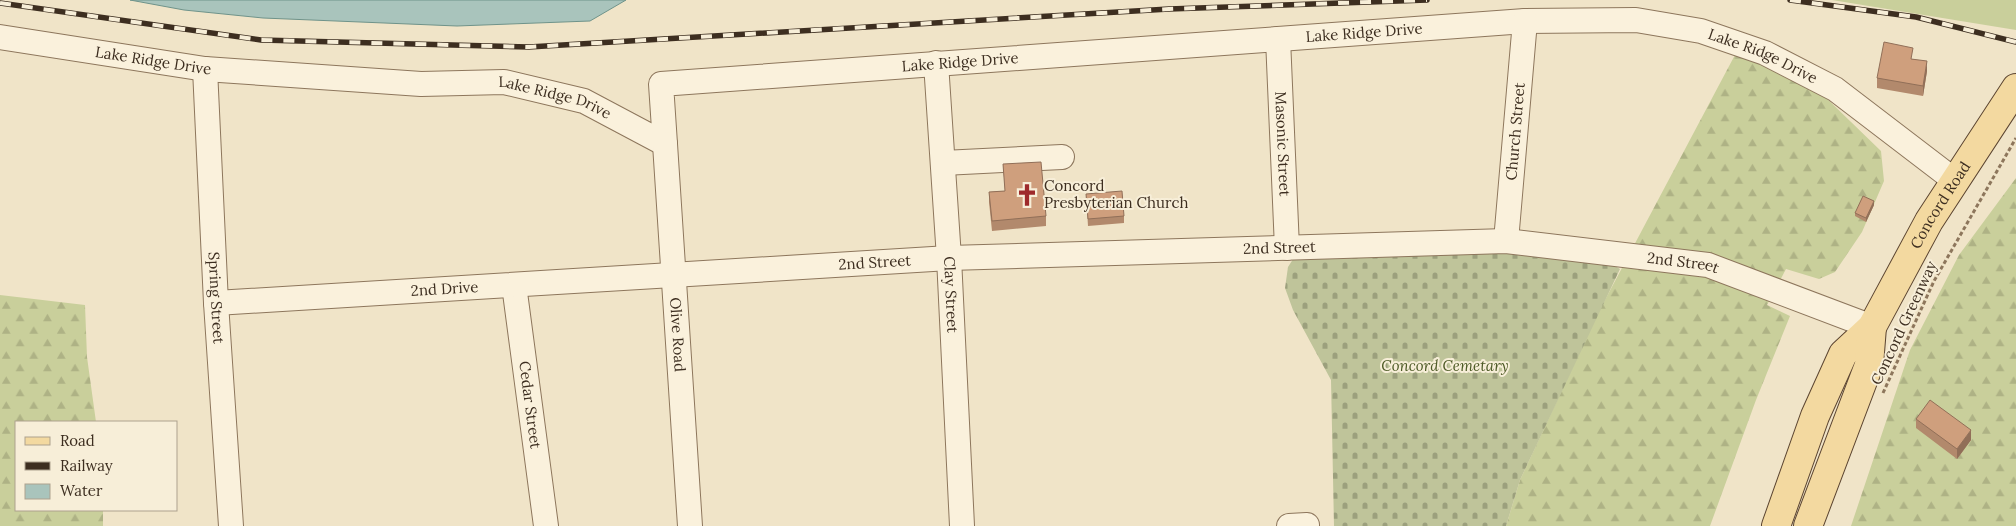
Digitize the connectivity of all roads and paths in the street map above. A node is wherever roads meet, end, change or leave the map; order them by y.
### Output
1 (1525, 21) junction
2 (0, 37) edge
3 (1278, 39) junction
4 (936, 64) junction
5 (205, 69) junction
6 (2011, 96) edge
7 (2016, 138) edge
8 (665, 144) junction
9 (1062, 157) dead end
10 (943, 163) junction
11 (1954, 180) junction
12 (1506, 241) junction
13 (1287, 248) junction
14 (949, 258) junction
15 (674, 275) junction
16 (514, 285) junction
17 (216, 303) junction
18 (1872, 327) junction
19 (1879, 402) dead end
20 (231, 526) edge
21 (546, 526) edge
22 (690, 526) edge
23 (962, 526) edge
24 (1776, 526) edge
25 (1808, 526) edge

1 - 3 street, Lake Ridge Drive
1 - 11 street, Lake Ridge Drive
1 - 12 street, Church Street
2 - 5 street, Lake Ridge Drive
3 - 4 street, Lake Ridge Drive
3 - 13 street, Masonic Street
4 - 8 street, Lake Ridge Drive
4 - 10 street, Clay Street
5 - 8 street, Lake Ridge Drive
5 - 17 street, Spring Street
6 - 11 main road, Concord Road
7 - 19 path, Concord Greenway
8 - 15 street, Olive Road
9 - 10 street
10 - 14 street, Clay Street
11 - 18 main road, Concord Road
12 - 13 street, 2nd Street
12 - 18 street, 2nd Street
13 - 14 street, 2nd Street
14 - 15 street, 2nd Street
14 - 23 street, Clay Street
15 - 16 street, 2nd Drive
15 - 22 street, Olive Road
16 - 17 street, 2nd Drive
16 - 21 street, Cedar Street
17 - 20 street, Spring Street
18 - 24 main road, Concord Road
18 - 25 main road, Concord Road

